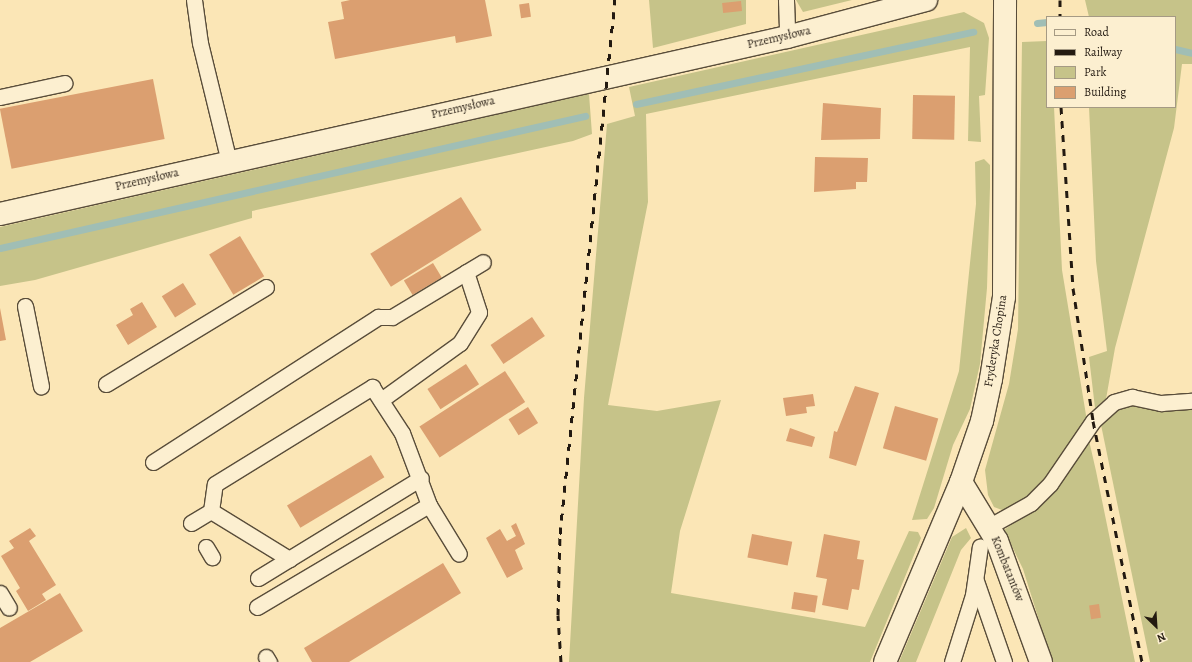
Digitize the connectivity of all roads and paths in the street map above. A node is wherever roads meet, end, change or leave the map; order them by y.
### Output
1 (194, 0) edge
2 (786, 0) edge
3 (926, 0) edge
4 (1005, 0) edge
5 (787, 37) junction
6 (65, 83) dead end
7 (0, 98) edge
8 (229, 162) junction
9 (0, 214) edge
10 (483, 262) dead end
11 (466, 272) junction
12 (266, 288) dead end
13 (25, 306) dead end
14 (106, 384) dead end
15 (41, 386) dead end
16 (381, 400) junction
17 (1192, 400) edge
18 (153, 462) dead end
19 (421, 478) junction
20 (961, 482) junction
21 (428, 505) junction
22 (211, 511) junction
23 (191, 523) dead end
24 (984, 536) junction
25 (459, 554) dead end
26 (289, 559) junction
27 (258, 578) dead end
28 (975, 578) junction
29 (0, 593) edge
30 (257, 607) dead end
31 (9, 608) dead end
32 (885, 662) edge
33 (952, 662) edge
34 (1004, 662) edge
35 (1041, 662) edge

1 - 8 lane
2 - 5 lane
3 - 5 street, Przemysłowa
4 - 20 street, Fryderyka Chopina
5 - 8 street, Przemysłowa
6 - 7 lane
8 - 9 street, Przemysłowa
10 - 11 lane
11 - 16 lane
11 - 18 lane
12 - 14 lane
13 - 15 lane
16 - 19 lane
16 - 22 lane
17 - 24 lane
19 - 21 lane
19 - 26 lane
20 - 24 street, Kombatantów
20 - 32 street, Fryderyka Chopina
21 - 25 lane
21 - 30 lane
22 - 23 lane
22 - 26 lane
24 - 28 lane
24 - 35 street, Kombatantów
26 - 27 lane
28 - 33 lane
28 - 34 lane
29 - 31 lane

